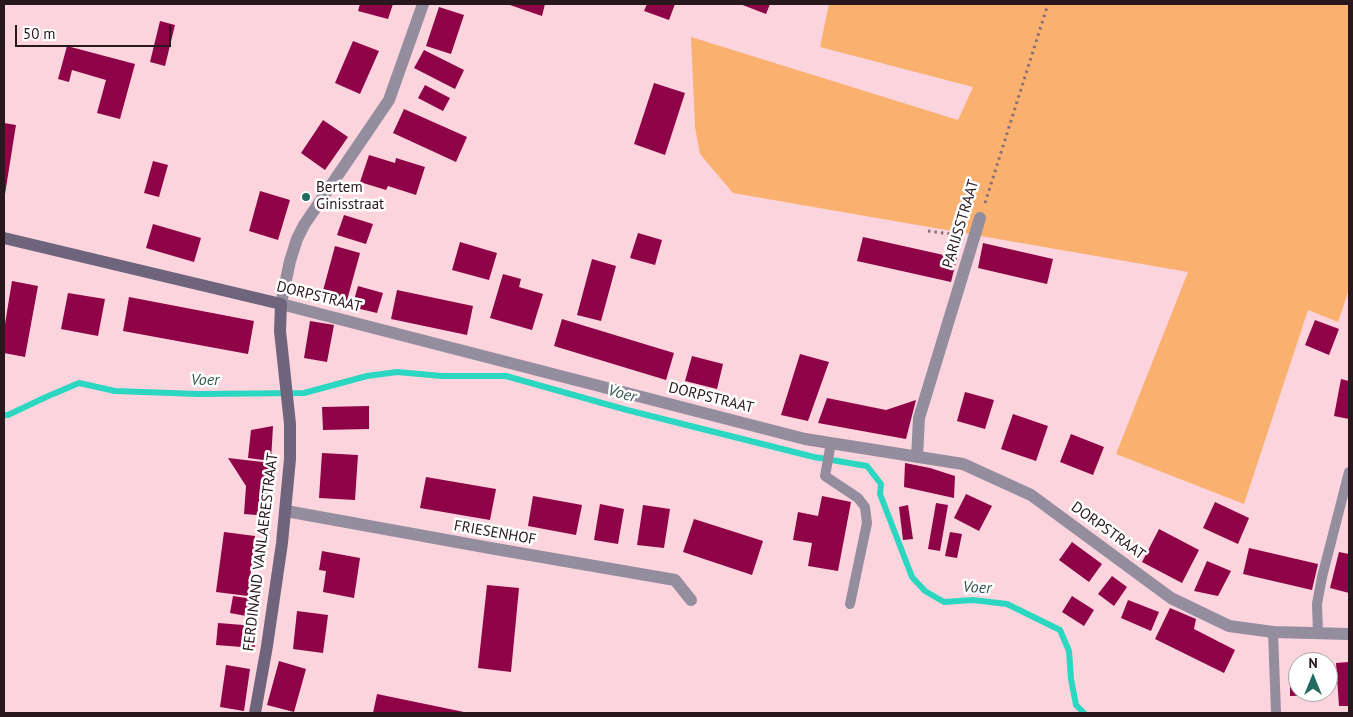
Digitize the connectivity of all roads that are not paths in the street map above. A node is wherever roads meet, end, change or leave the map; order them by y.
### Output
1 (423, 4) edge
2 (980, 218) road end
3 (4, 238) edge
4 (281, 304) junction
5 (830, 448) junction
6 (916, 457) junction
7 (1349, 472) edge
8 (286, 511) junction
9 (691, 600) dead end
10 (850, 604) dead end
11 (1272, 632) junction
12 (1318, 633) junction
13 (1349, 634) edge
14 (256, 713) edge
15 (1276, 713) edge

1 - 4 street
2 - 6 street, PARIJSSTRAAT
3 - 4 street, DORPSTRAAT
4 - 5 street, DORPSTRAAT
4 - 8 street, FERDINAND VANLAERESTRAAT
5 - 6 street, DORPSTRAAT
5 - 10 lane
6 - 11 street, DORPSTRAAT
7 - 12 lane
8 - 9 street, FRIESENHOF
8 - 14 street, FERDINAND VANLAERESTRAAT
11 - 12 street, DORPSTRAAT
11 - 15 lane
12 - 13 street, DORPSTRAAT

